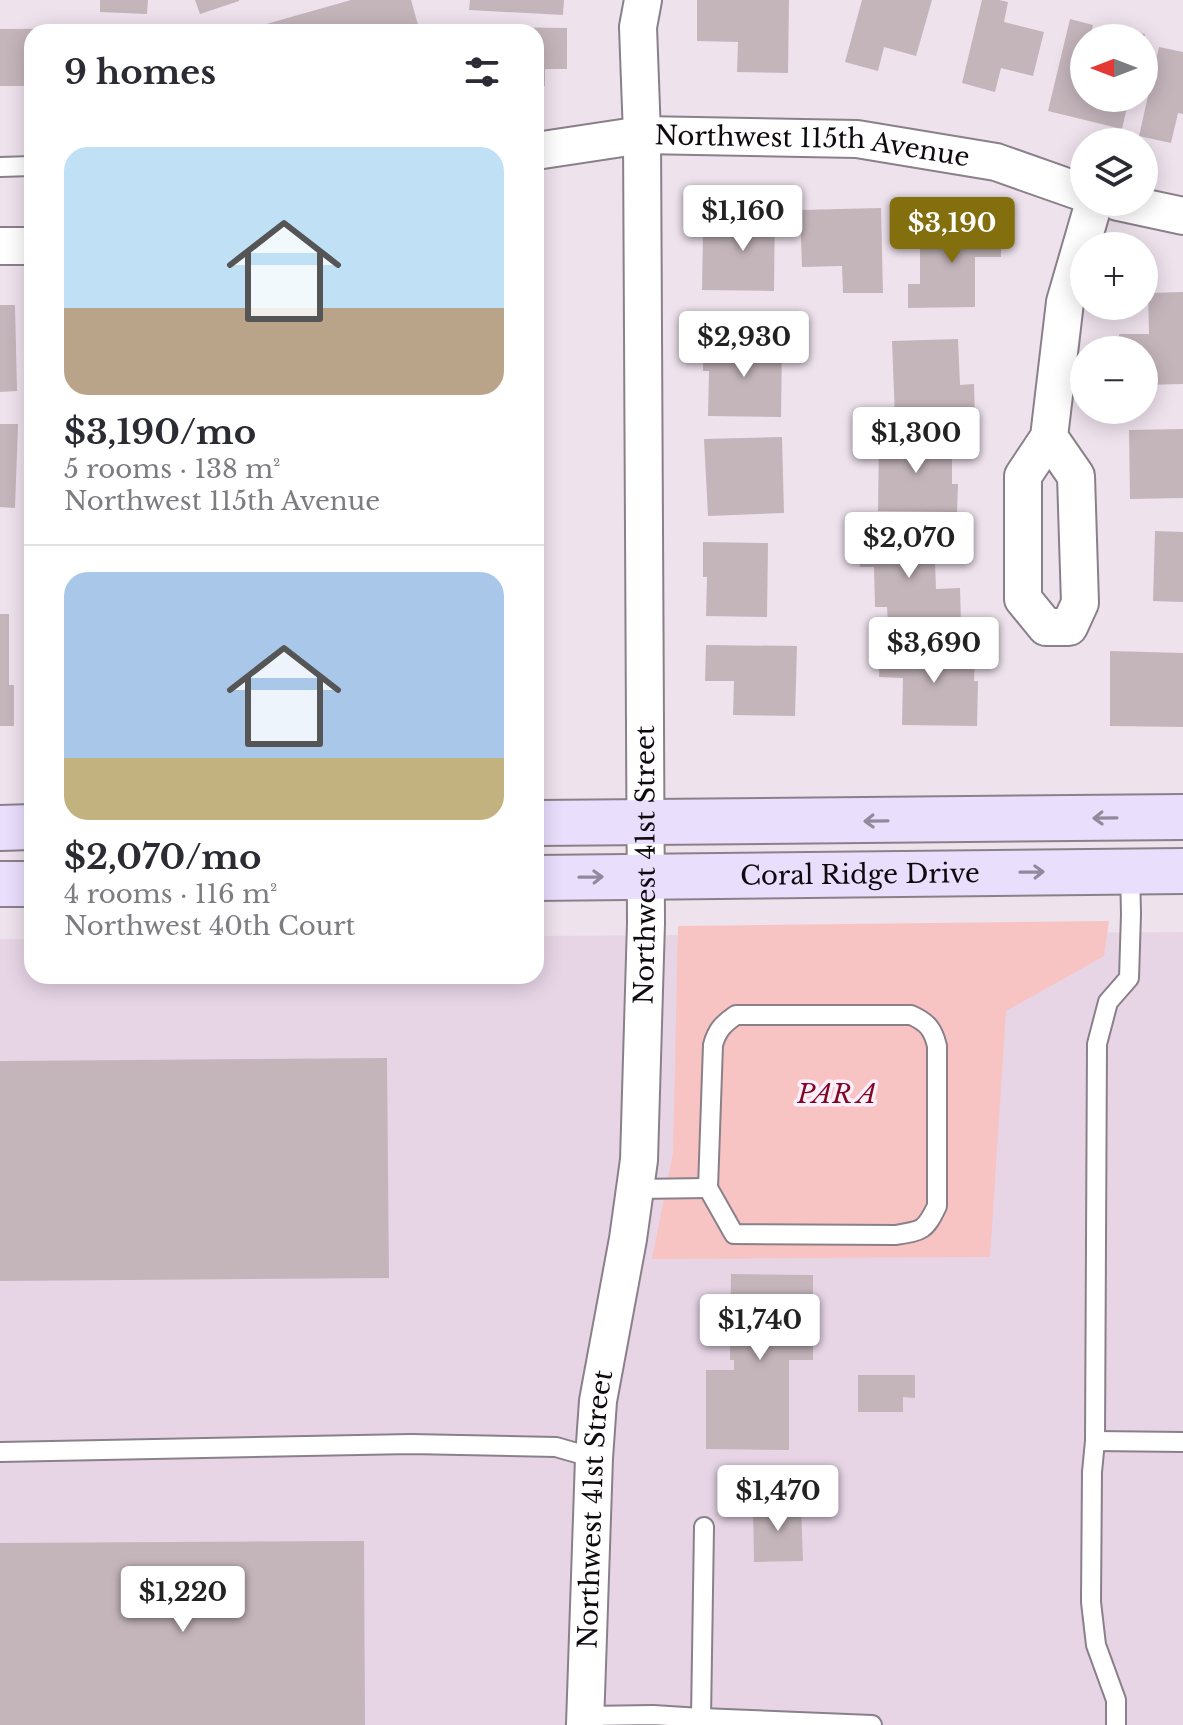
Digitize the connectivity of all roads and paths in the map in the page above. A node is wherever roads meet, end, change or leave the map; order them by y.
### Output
1 (643, 0) edge
2 (642, 135) junction
3 (544, 150) edge
4 (24, 166) edge
5 (0, 167) edge
6 (1070, 188) edge
7 (1158, 211) edge
8 (1090, 216) edge
9 (1183, 216) edge
10 (0, 246) edge
11 (24, 246) edge
12 (1049, 437) dead end
13 (1183, 817) edge
14 (544, 823) edge
15 (646, 823) junction
16 (24, 827) edge
17 (0, 828) edge
18 (1130, 871) junction
19 (1183, 871) edge
20 (646, 877) junction
21 (544, 878) edge
22 (0, 884) edge
23 (24, 884) edge
24 (708, 1188) junction
25 (635, 1189) junction
26 (1095, 1441) junction
27 (1183, 1442) edge
28 (0, 1452) edge
29 (594, 1458) junction
30 (704, 1527) dead end
31 (701, 1718) junction
32 (585, 1720) edge
33 (872, 1725) edge
34 (1116, 1725) edge

1 - 2 street, Northwest 41st Street
2 - 3 street, Northwest 115th Avenue
2 - 6 street, Northwest 115th Avenue
2 - 15 street, Northwest 41st Street
4 - 5 lane
7 - 9 street
8 - 12 street
10 - 11 street
13 -> 15 main road, Coral Ridge Drive
14 - 15 main road, Coral Ridge Drive
15 - 20 street, Northwest 41st Street
16 - 17 main road
18 - 19 main road, Coral Ridge Drive
20 -> 18 main road, Coral Ridge Drive
18 - 26 lane
21 -> 20 main road, Coral Ridge Drive
20 - 25 street, Northwest 41st Street
22 - 23 main road
24 - 24 lane
24 - 25 lane
25 - 29 street, Northwest 41st Street
26 - 27 lane
26 - 34 lane
28 - 29 lane
29 - 32 street, Northwest 41st Street
30 - 31 lane
31 - 32 lane
31 - 33 lane

